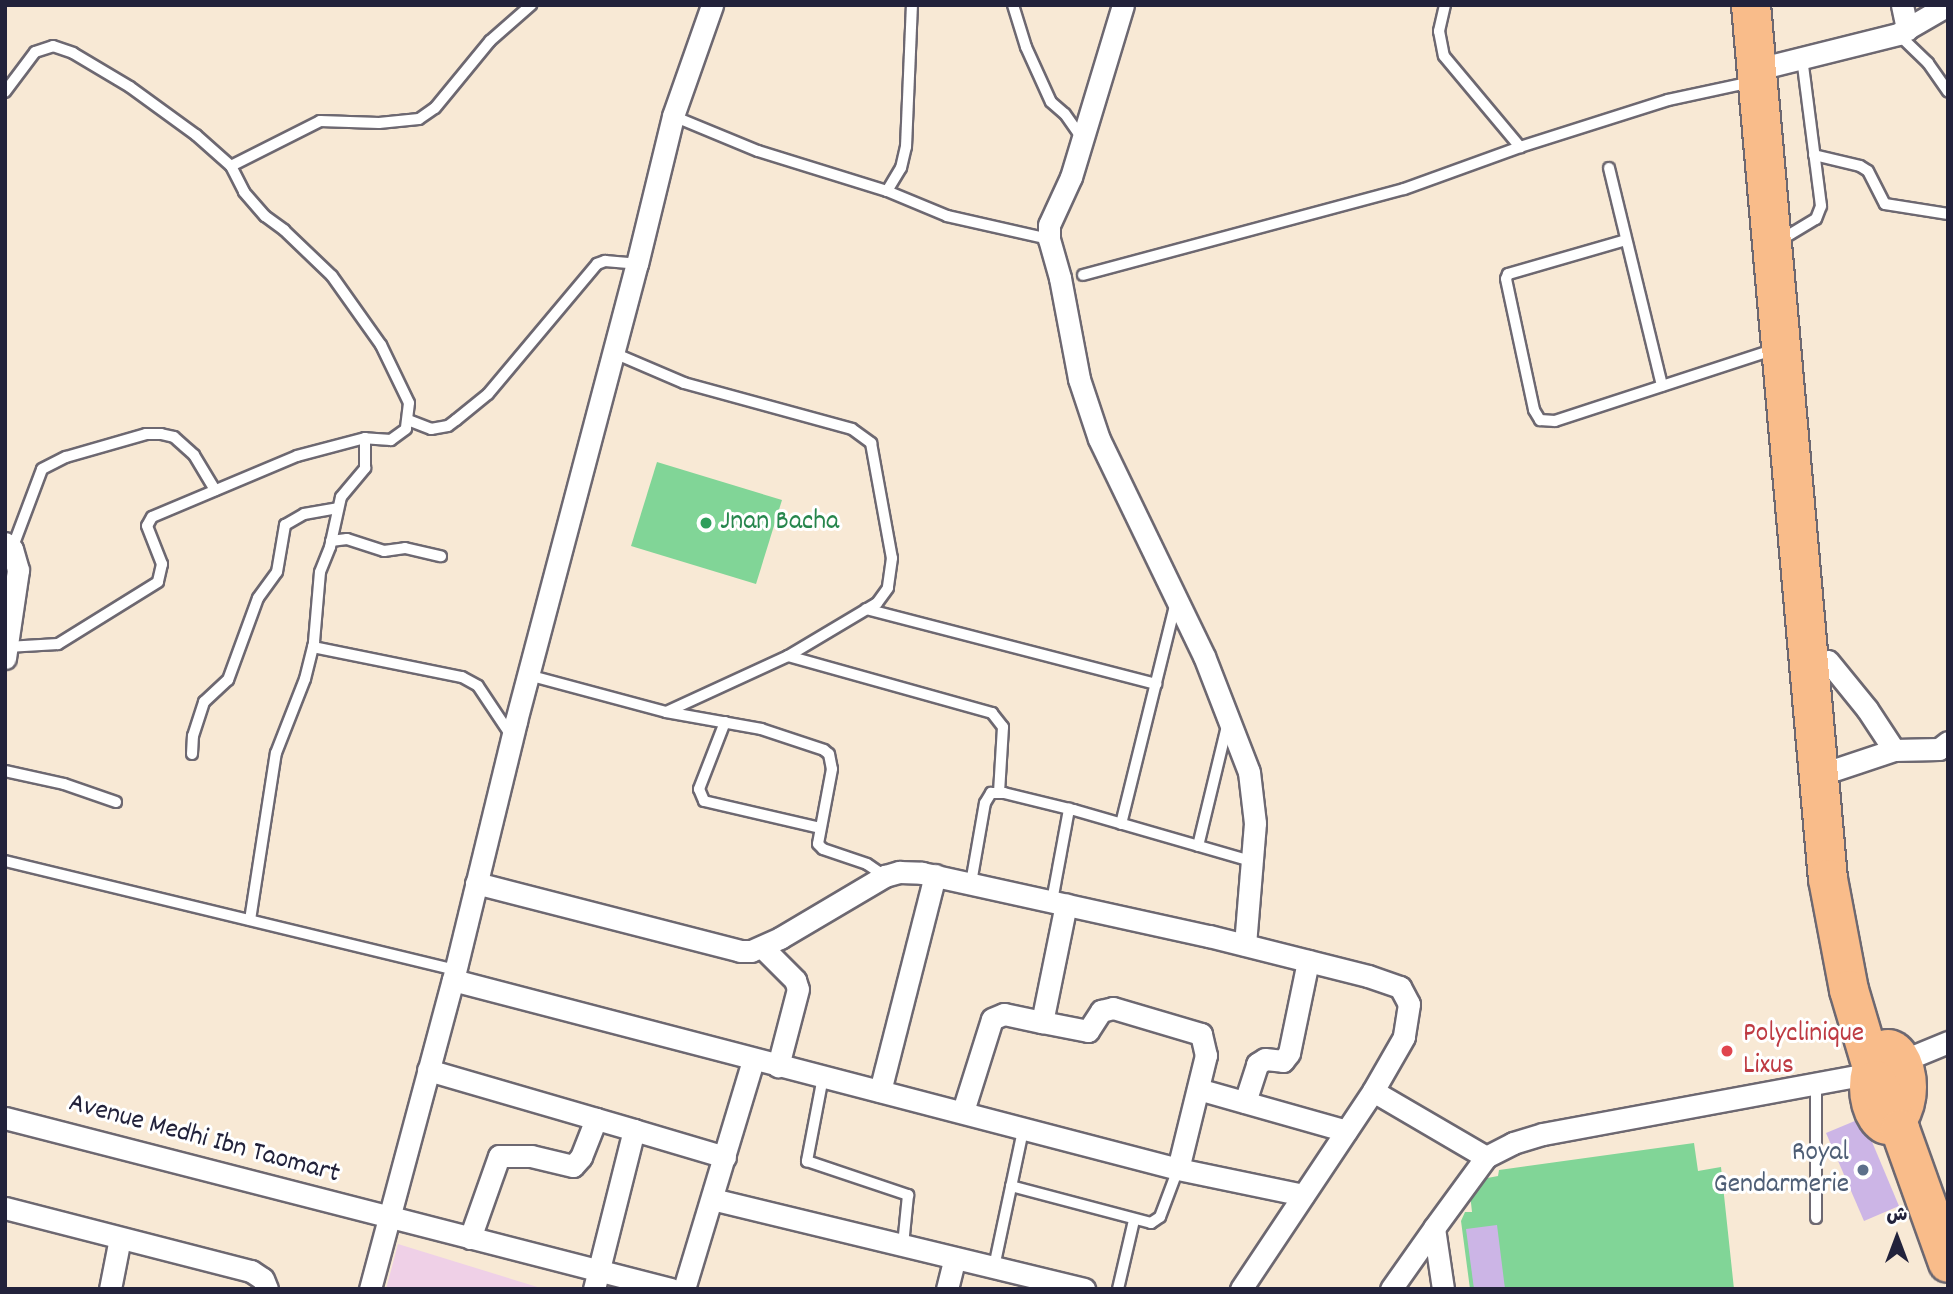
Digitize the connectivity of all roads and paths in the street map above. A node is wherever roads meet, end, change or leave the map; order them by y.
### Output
1 (531, 5) edge
2 (712, 5) edge
3 (912, 5) edge
4 (1013, 5) edge
5 (1123, 5) edge
6 (1445, 5) edge
7 (1751, 5) edge
8 (1768, 5) edge
9 (1902, 5) edge
10 (1948, 5) edge
11 (1903, 31) junction
12 (1778, 68) junction
13 (5, 92) edge
14 (1948, 92) edge
15 (673, 116) junction
16 (1082, 137) junction
17 (1520, 146) junction
18 (1814, 155) junction
19 (231, 166) junction
20 (1609, 168) dead end
21 (887, 191) junction
22 (1948, 214) edge
23 (1789, 235) junction
24 (1049, 239) junction
25 (1626, 240) junction
26 (637, 264) junction
27 (1083, 275) dead end
28 (1781, 347) junction
29 (614, 353) junction
30 (1662, 386) junction
31 (408, 420) junction
32 (365, 438) junction
33 (215, 490) junction
34 (337, 508) junction
35 (331, 541) junction
36 (9, 546) edge
37 (441, 556) dead end
38 (1178, 597) junction
39 (866, 609) junction
40 (7, 641) edge
41 (313, 646) junction
42 (788, 656) junction
43 (1828, 662) junction
44 (528, 675) junction
45 (1156, 684) junction
46 (666, 712) junction
47 (1228, 719) junction
48 (724, 722) junction
49 (512, 737) junction
50 (1945, 749) edge
51 (1894, 750) junction
52 (192, 754) dead end
53 (1837, 769) junction
54 (5, 771) edge
55 (999, 793) junction
56 (116, 802) dead end
57 (1069, 809) junction
58 (1122, 824) junction
59 (820, 828) junction
60 (1198, 846) junction
61 (5, 861) edge
62 (1251, 861) junction
63 (935, 875) junction
64 (885, 876) junction
65 (476, 883) junction
66 (971, 883) junction
67 (1059, 902) junction
68 (250, 920) junction
69 (1245, 945) junction
70 (762, 947) junction
71 (1308, 961) junction
72 (454, 975) junction
73 (1042, 1021) junction
74 (1948, 1042) edge
75 (752, 1060) junction
76 (778, 1066) junction
77 (1885, 1066) junction
78 (428, 1070) junction
79 (823, 1077) junction
80 (1816, 1083) junction
81 (1198, 1089) junction
82 (880, 1091) junction
83 (1373, 1091) junction
84 (1245, 1102) junction
85 (963, 1111) junction
86 (5, 1118) edge
87 (596, 1119) junction
88 (1024, 1126) junction
89 (634, 1130) junction
90 (1346, 1131) junction
91 (725, 1157) junction
92 (1486, 1157) junction
93 (1178, 1169) junction
94 (1011, 1186) junction
95 (1303, 1195) junction
96 (712, 1199) junction
97 (1948, 1205) edge
98 (5, 1208) edge
99 (388, 1217) junction
100 (1816, 1218) dead end
101 (1134, 1220) junction
102 (1434, 1228) junction
103 (120, 1238) junction
104 (470, 1238) junction
105 (903, 1245) junction
106 (954, 1258) junction
107 (1948, 1263) edge
108 (994, 1267) junction
109 (596, 1280) edge
110 (110, 1289) edge
111 (267, 1289) edge
112 (370, 1289) edge
113 (671, 1289) edge
114 (684, 1289) edge
115 (947, 1289) edge
116 (1084, 1289) edge
117 (1118, 1289) edge
118 (1241, 1289) edge
119 (1391, 1289) edge
120 (1443, 1289) edge

1 - 19 lane
2 - 15 street
3 - 21 lane
4 - 16 lane
5 - 16 street
6 - 17 lane
7 - 12 highway
8 - 12 highway
9 - 11 street
10 - 11 street
11 - 12 street
11 - 14 lane
12 - 17 lane
12 - 18 lane
12 - 23 highway
12 - 28 highway
13 - 19 lane
15 - 21 lane
15 - 26 street
16 - 24 street
17 - 27 lane
18 - 22 lane
18 - 23 lane
19 - 31 lane
20 - 25 lane
21 - 24 lane
23 - 43 highway
24 - 38 street
25 - 30 lane
25 - 30 lane
26 - 29 street
26 - 31 lane
28 - 30 lane
28 - 77 highway
29 - 39 lane
29 - 44 street
31 - 32 lane
32 - 33 lane
32 - 34 lane
33 - 36 lane
33 - 40 lane
34 - 35 lane
34 - 52 lane
35 - 37 lane
35 - 41 lane
36 - 40 street
38 - 45 lane
38 - 47 street
39 - 42 lane
39 - 45 lane
41 - 49 lane
41 - 68 lane
42 - 46 lane
42 - 55 lane
43 - 51 street
43 - 53 highway
44 - 46 lane
44 - 49 street
45 - 58 lane
46 - 48 lane
47 - 60 lane
47 - 62 street
48 - 59 lane
48 - 59 lane
49 - 65 street
50 - 51 street
51 - 53 street
53 - 77 highway
54 - 56 lane
55 - 57 lane
55 - 66 lane
57 - 58 lane
57 - 67 lane
58 - 60 lane
59 - 64 lane
60 - 62 lane
61 - 68 lane
62 - 69 street
63 - 64 street
63 - 66 street
63 - 82 street
64 - 70 street
65 - 70 street
65 - 72 street
66 - 67 street
67 - 69 street
67 - 73 street
68 - 72 lane
69 - 71 street
70 - 76 street
71 - 83 street
71 - 84 street
72 - 75 street
72 - 78 street
73 - 81 street
73 - 85 street
74 - 77 street
75 - 76 street
75 - 91 street
76 - 79 street
77 - 80 street
77 - 97 highway
77 - 107 highway
78 - 87 street
78 - 99 street
79 - 82 street
79 - 105 lane
80 - 92 street
80 - 100 lane
81 - 84 street
81 - 93 street
82 - 85 street
83 - 90 street
83 - 92 street
84 - 90 street
85 - 88 street
86 - 99 street, Avenue Medhi Ibn Taomart
87 - 89 street
87 - 104 street
88 - 93 street
88 - 94 lane
89 - 91 street
89 - 109 street
90 - 95 street
91 - 96 street
92 - 102 street
93 - 95 street
93 - 101 lane
94 - 101 lane
94 - 108 lane
95 - 118 street
96 - 105 street
96 - 114 street
98 - 103 street
99 - 104 street, Avenue Medhi Ibn Taomart
99 - 112 street
101 - 117 lane
102 - 119 street
102 - 120 street
103 - 110 street
103 - 111 street
104 - 109 street, Avenue Medhi Ibn Taomart
105 - 106 street
106 - 108 street
106 - 115 street
108 - 116 street
109 - 113 street, Avenue Medhi Ibn Taomart

